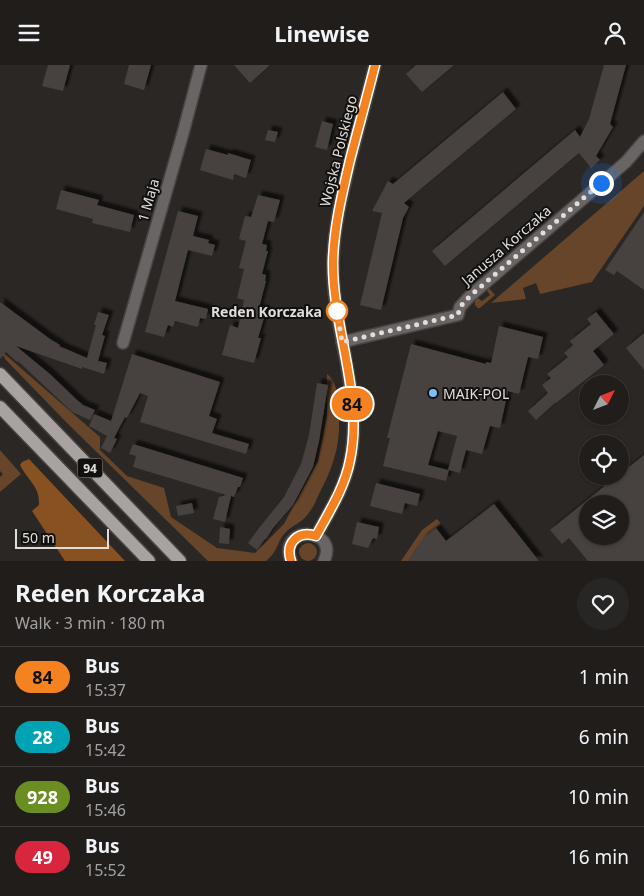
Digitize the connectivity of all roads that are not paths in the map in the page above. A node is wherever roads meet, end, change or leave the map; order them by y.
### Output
1 (201, 65) edge
2 (375, 65) edge
3 (644, 141) edge
4 (342, 342) junction
5 (123, 343) dead end
6 (0, 374) edge
7 (0, 407) edge
8 (316, 536) junction
9 (149, 561) edge
10 (180, 561) edge
11 (292, 561) edge
12 (324, 561) edge

1 - 5 street, 1 Maja
2 - 4 street, Wojska Polskiego
3 - 4 street, Janusza Korczaka
4 - 8 street, Wojska Polskiego
6 - 10 main road, 94
7 - 9 main road, 94
8 - 11 street
8 - 12 street

